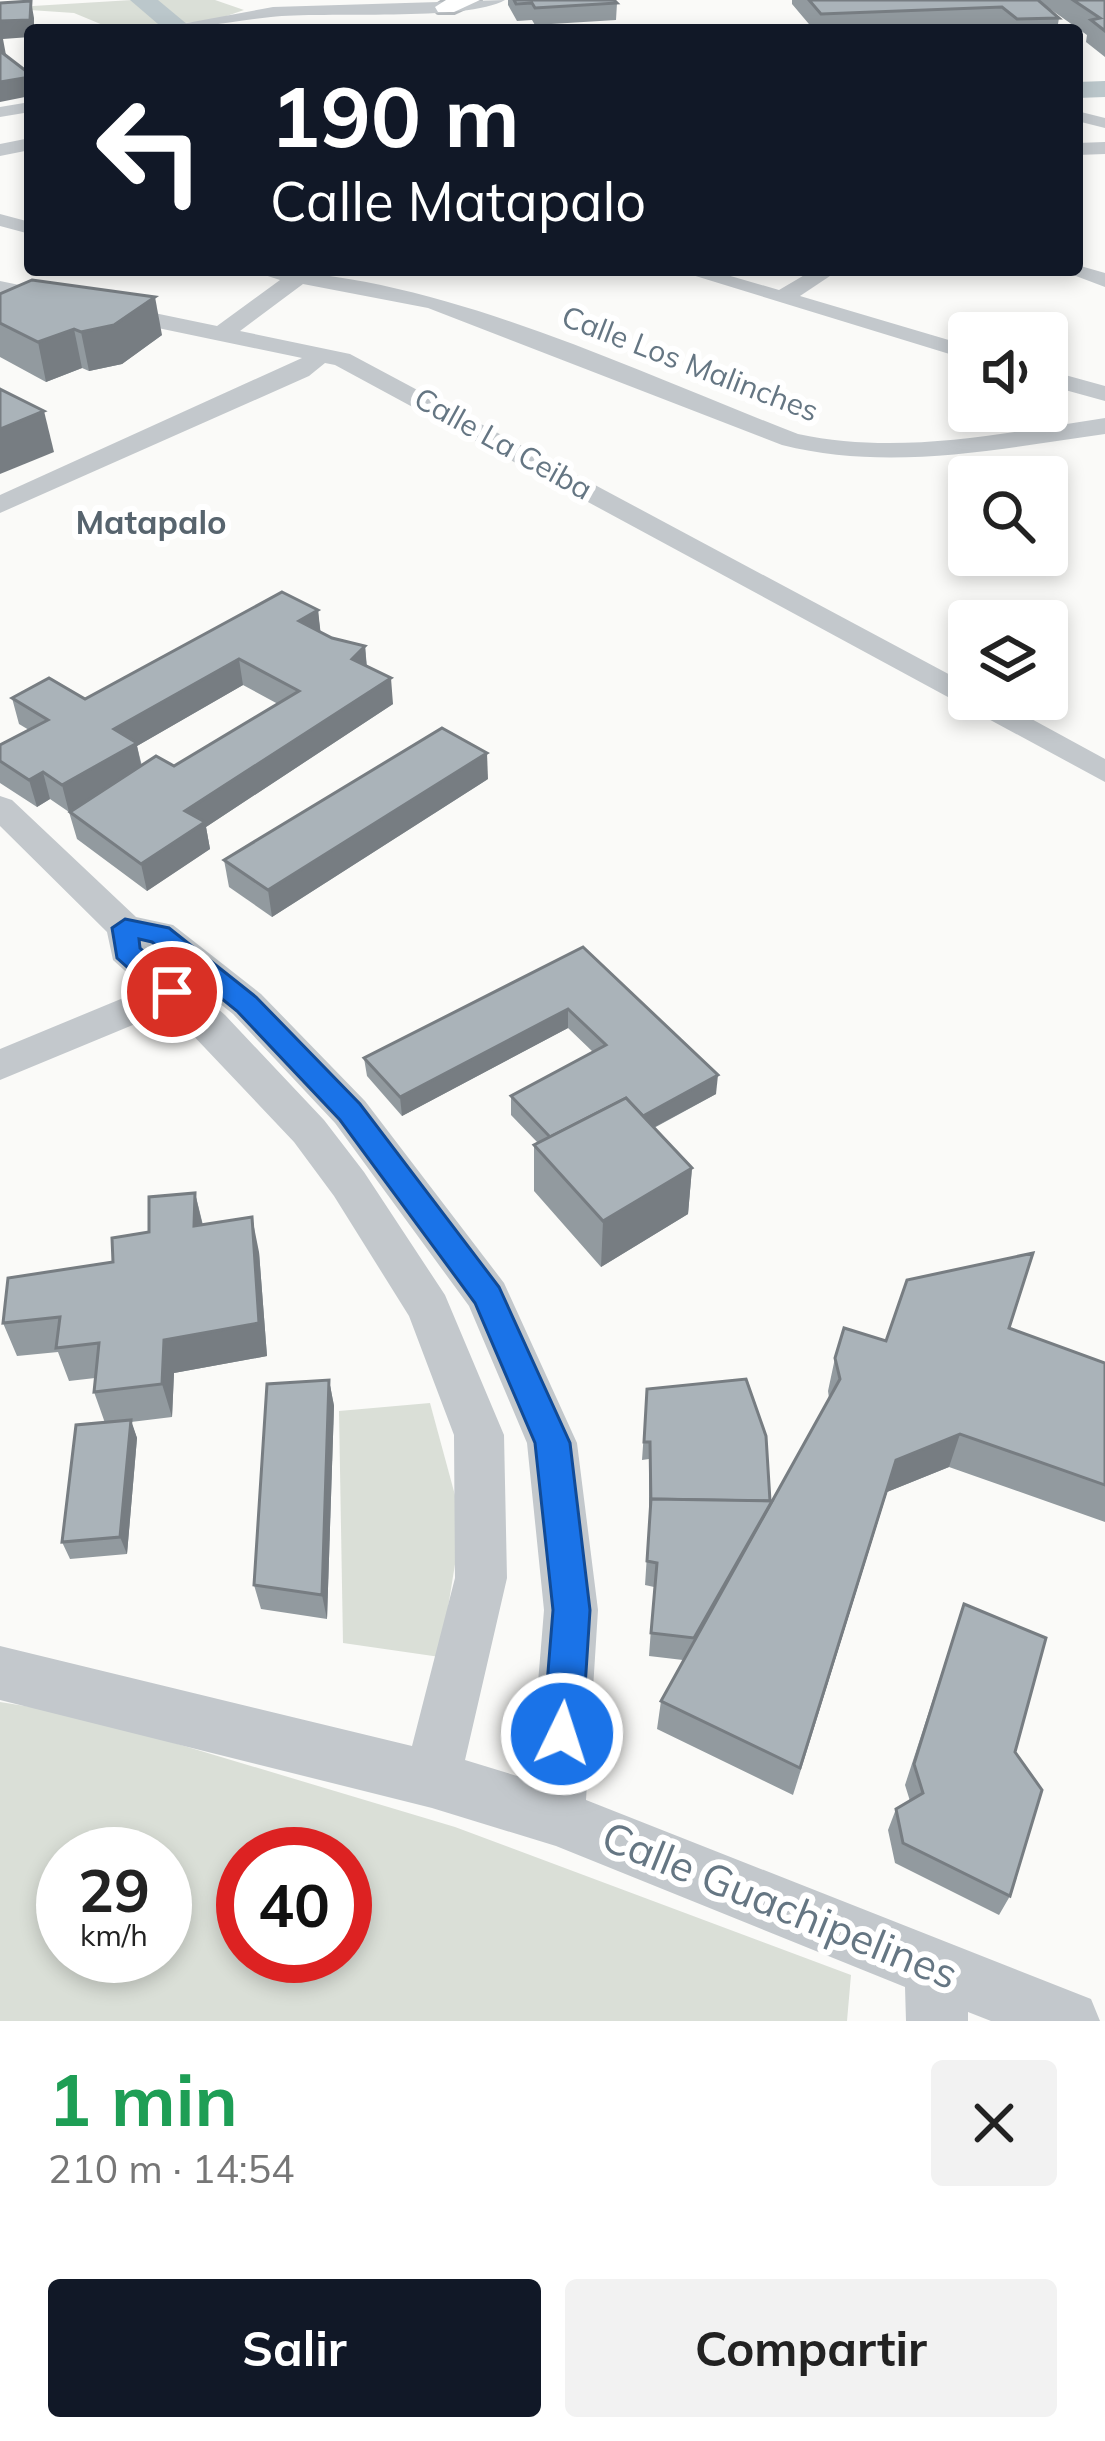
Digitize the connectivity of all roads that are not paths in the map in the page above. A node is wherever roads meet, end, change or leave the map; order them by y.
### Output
1 (215, 0) edge
2 (497, 0) edge
3 (458, 3) edge
4 (235, 15) junction
5 (188, 24) edge
6 (293, 276) edge
7 (707, 276) edge
8 (818, 276) edge
9 (299, 277) junction
10 (0, 288) edge
11 (782, 298) junction
12 (224, 332) junction
13 (948, 347) edge
14 (321, 354) junction
15 (1068, 383) edge
16 (1105, 394) edge
17 (1105, 426) edge
18 (0, 505) edge
19 (948, 686) edge
20 (1010, 720) edge
21 (1105, 772) edge
22 (0, 807) edge
23 (125, 928) junction
24 (172, 992) junction
25 (0, 1065) edge
26 (0, 1673) edge
27 (432, 1779) junction
28 (556, 1817) junction
29 (936, 1994) edge
30 (1069, 2021) edge

1 - 4 street
2 - 3 street
3 - 4 street
4 - 5 street
6 - 9 street, Calle Los Malinches
7 - 11 street
8 - 11 street
9 - 12 street
9 - 17 street, Calle Los Malinches
10 - 12 street, Calle La Ceiba
11 - 13 street
12 - 14 street, Calle La Ceiba
14 - 18 street
14 - 19 street, Calle La Ceiba
15 - 16 street
20 - 21 street, Calle La Ceiba
22 - 23 street
23 - 24 street
23 - 28 street
24 - 25 street
24 - 27 street
26 - 27 street, Calle Guachipelines
27 - 28 street, Calle Guachipelines
28 - 29 street, Calle Guachipelines
29 - 30 street, Calle Guachipelines

